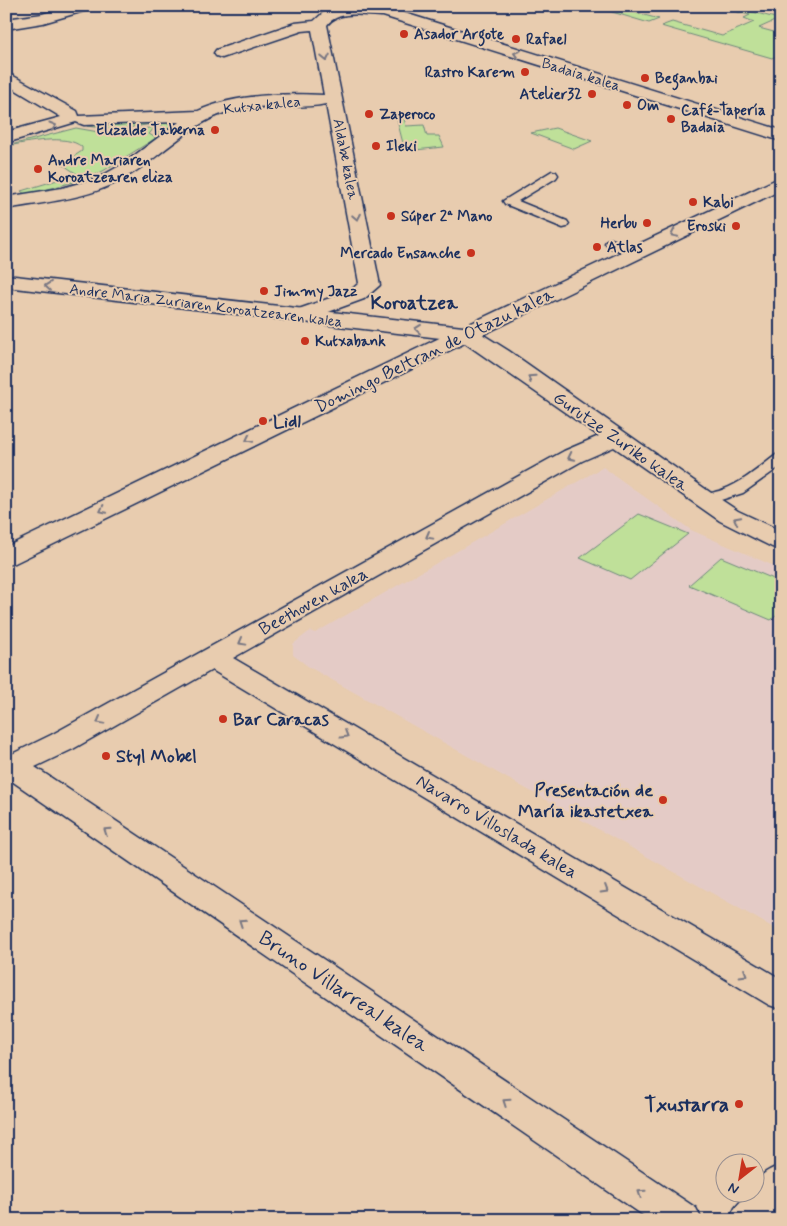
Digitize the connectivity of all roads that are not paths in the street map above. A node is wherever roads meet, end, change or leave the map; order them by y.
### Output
1 (86, 6) edge
2 (374, 9) edge
3 (6, 24) edge
4 (319, 25) junction
5 (222, 53) dead end
6 (6, 77) edge
7 (323, 100) dead end
8 (201, 116) junction
9 (84, 120) dead end
10 (781, 136) edge
11 (6, 138) edge
12 (552, 175) dead end
13 (781, 182) edge
14 (6, 203) edge
15 (564, 224) dead end
16 (611, 243) dead end
17 (635, 254) junction
18 (6, 281) edge
19 (301, 316) junction
20 (466, 334) junction
21 (616, 438) junction
22 (781, 458) edge
23 (705, 500) junction
24 (781, 541) edge
25 (6, 557) edge
26 (212, 658) junction
27 (9, 764) edge
28 (781, 996) edge
29 (781, 1181) edge
30 (682, 1220) edge
31 (749, 1220) edge

1 - 3 street
2 - 4 street
10 -> 2 street, Badaia kalea
4 - 5 street
4 -> 19 street, Aldabe kalea
11 -> 6 street
7 - 8 street, Kutxa kalea
8 - 9 street, Kutxa kalea
8 - 14 street, Kutxa kalea
12 - 15 lane
13 -> 17 street, Domingo Beltran de Otazu kalea
16 - 17 lane
17 - 20 street, Domingo Beltran de Otazu kalea
19 -> 18 street, Andre Maria Zuriaren Koroatzearen kalea
20 -> 19 street, Andre Maria Zuriaren Koroatzearen kalea
21 -> 20 street, Gurutze Zuriko kalea
20 -> 25 street, Domingo Beltran de Otazu kalea
21 - 23 street, Gurutze Zuriko kalea
21 -> 26 street, Beethoven kalea
22 - 23 lane
24 -> 23 street, Gurutze Zuriko kalea
26 -> 27 street, Beethoven kalea
26 -> 28 street, Navarro Villoslada kalea
30 -> 27 street, Bruno Villarreal kalea
29 - 31 street

